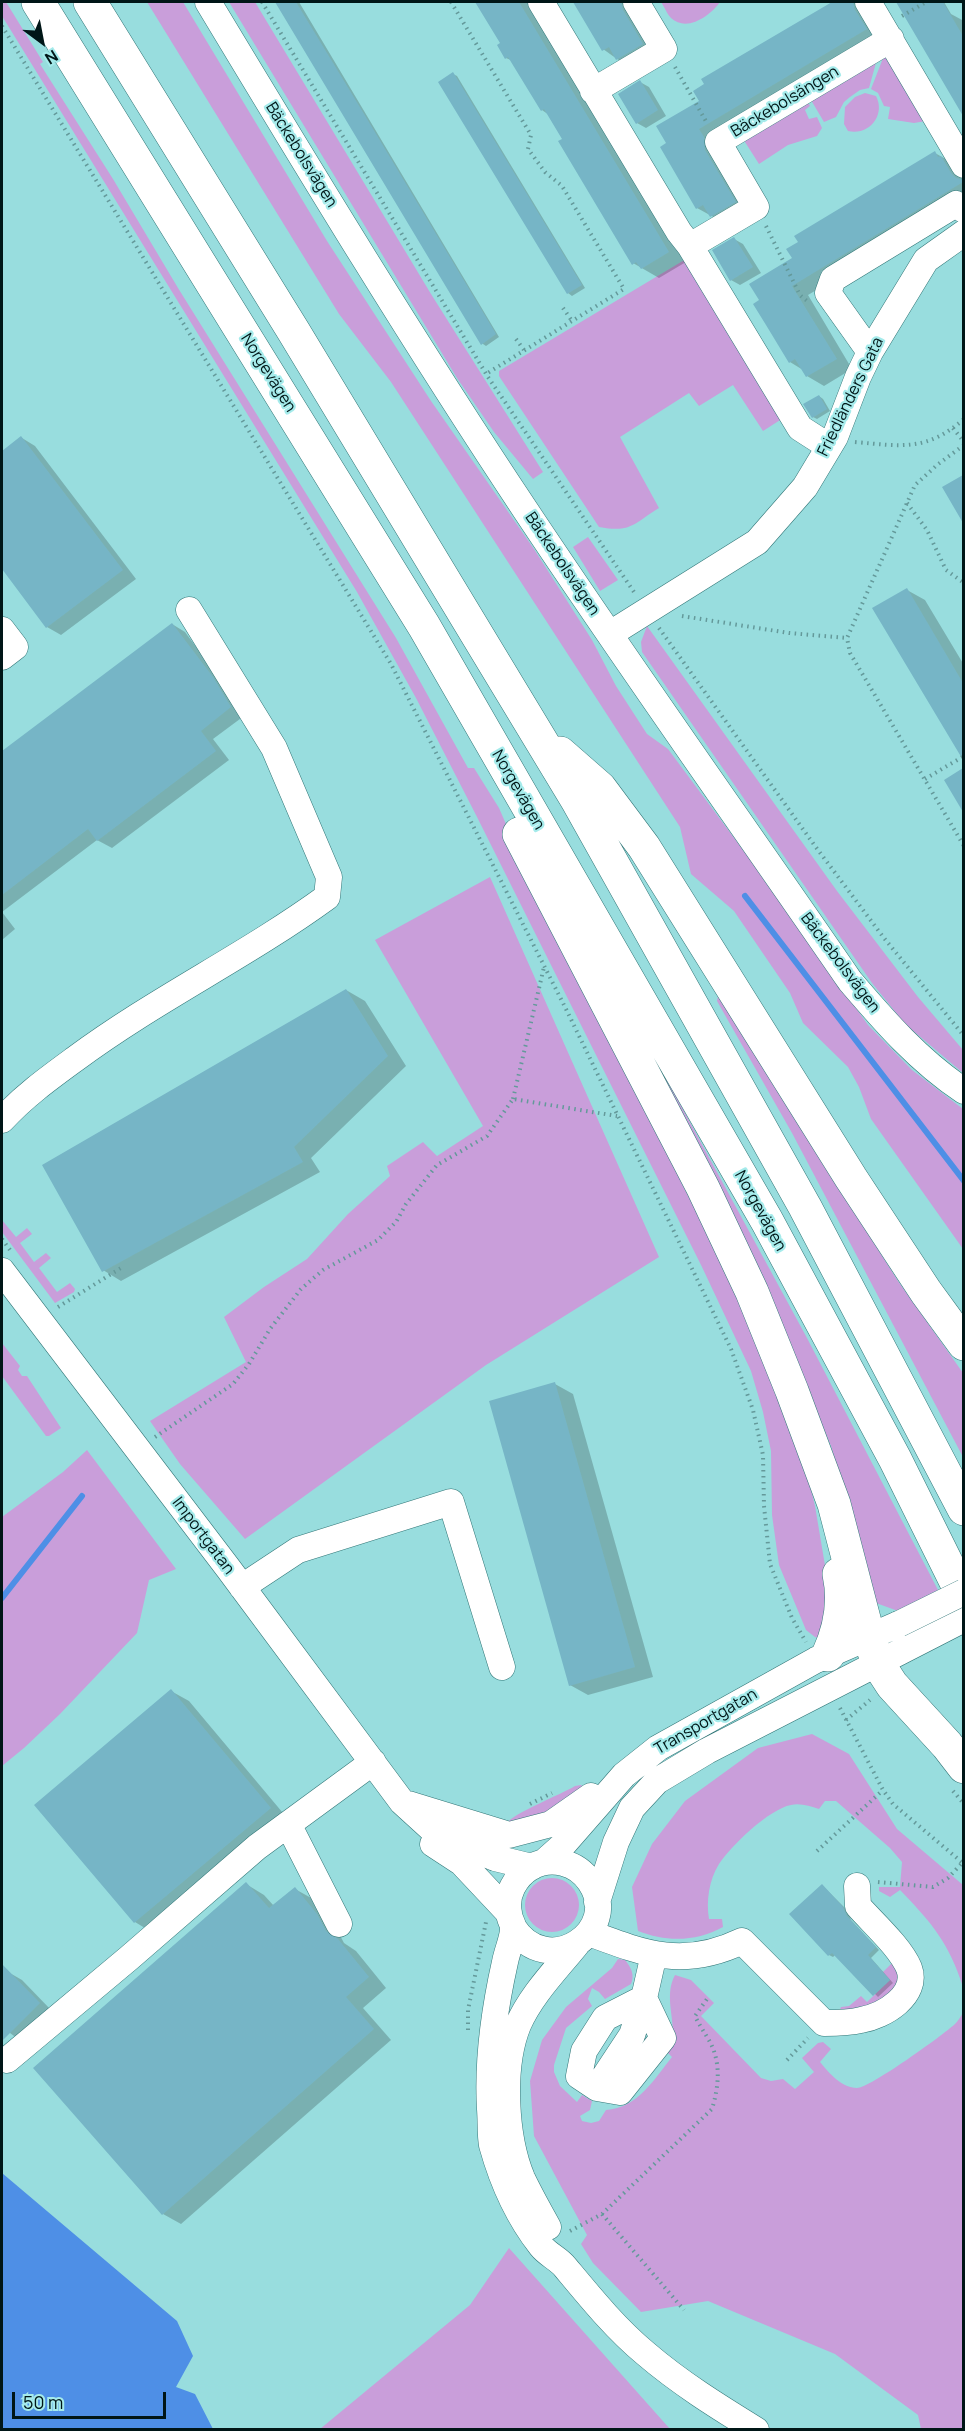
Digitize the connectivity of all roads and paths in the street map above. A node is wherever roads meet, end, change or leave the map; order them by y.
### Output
1 (38, 2) edge
2 (90, 2) edge
3 (208, 2) edge
4 (262, 2) edge
5 (451, 2) edge
6 (541, 2) edge
7 (636, 2) edge
8 (868, 2) edge
9 (926, 2) edge
10 (2, 26) edge
11 (887, 33) junction
12 (664, 49) junction
13 (593, 91) junction
14 (718, 142) junction
15 (963, 165) edge
16 (963, 210) edge
17 (963, 233) edge
18 (690, 246) junction
19 (563, 308) dead end
20 (572, 321) junction
21 (516, 339) dead end
22 (524, 350) junction
23 (870, 352) junction
24 (486, 374) junction
25 (963, 419) edge
26 (954, 428) junction
27 (832, 441) junction
28 (963, 444) edge
29 (908, 502) junction
30 (963, 583) edge
31 (646, 609) junction
32 (189, 610) dead end
33 (424, 626) junction
34 (2, 630) edge
35 (609, 633) junction
36 (847, 638) junction
37 (2, 657) edge
38 (535, 731) junction
39 (963, 756) edge
40 (925, 779) junction
41 (963, 846) edge
42 (544, 966) junction
43 (963, 1036) edge
44 (963, 1091) edge
45 (513, 1099) junction
46 (618, 1116) junction
47 (2, 1120) edge
48 (2, 1239) edge
49 (8, 1263) edge
50 (121, 1268) dead end
51 (55, 1309) dead end
52 (963, 1344) edge
53 (152, 1439) dead end
54 (822, 1471) junction
55 (963, 1509) edge
56 (242, 1587) junction
57 (963, 1592) edge
58 (963, 1598) edge
59 (792, 1618) dead end
60 (963, 1619) edge
61 (907, 1634) junction
62 (874, 1651) junction
63 (828, 1655) junction
64 (502, 1667) dead end
65 (853, 1732) dead end
66 (373, 1762) junction
67 (963, 1767) edge
68 (624, 1775) junction
69 (883, 1790) junction
70 (555, 1792) dead end
71 (402, 1802) junction
72 (523, 1808) dead end
73 (288, 1824) junction
74 (817, 1851) dead end
75 (963, 1863) edge
76 (538, 1864) junction
77 (857, 1886) joint
78 (597, 1902) junction
79 (510, 1919) junction
80 (339, 1924) dead end
81 (583, 1938) junction
82 (654, 1954) junction
83 (644, 1998) junction
84 (707, 1999) dead end
85 (824, 2023) junction
86 (7, 2060) dead end
87 (787, 2060) dead end
88 (602, 2214) junction
89 (570, 2231) dead end
90 (562, 2263) junction
91 (684, 2310) dead end
92 (756, 2430) edge

1 - 33 highway, Norgevägen
2 - 38 highway
3 - 35 street, Bäckebolsvägen
4 - 24 path
5 - 20 path
6 - 13 street
7 - 12 street
8 - 11 street
9 - 11 path
10 - 42 path
11 - 14 street, Bäckebolsängen
11 - 15 street
12 - 13 street
12 - 14 path
13 - 18 street
14 - 18 street, Bäckebolsängen
16 - 23 street
17 - 23 street, Friedländers Gata
18 - 27 street
19 - 20 path
20 - 22 path
21 - 22 path
22 - 24 path
23 - 27 street, Friedländers Gata
24 - 31 path
25 - 26 path
26 - 27 path
26 - 28 path
27 - 31 street, Friedländers Gata
28 - 29 path
29 - 30 path
29 - 36 path
31 - 35 street, Friedländers Gata
31 - 36 path
31 - 43 path
32 - 47 street
33 - 54 highway
33 - 58 highway, Norgevägen
34 - 37 street
35 - 44 street, Bäckebolsvägen
36 - 40 path
38 - 52 highway
38 - 55 highway
39 - 40 path
40 - 41 path
42 - 45 path
42 - 46 path
45 - 46 path
45 - 53 path
46 - 59 path
48 - 49 path
49 - 56 street, Importgatan
50 - 51 path
54 - 62 highway
54 - 63 highway
56 - 64 street
56 - 66 street, Importgatan
57 - 61 street, bridge
60 - 61 street
61 - 62 street, Transportgatan
62 - 63 street, Transportgatan
62 - 67 highway
62 - 78 street, Transportgatan
63 - 68 street, Transportgatan
65 - 69 path
66 - 71 street, Importgatan
66 - 73 street
68 - 71 street
68 - 76 street, Transportgatan
69 - 74 path
69 - 75 path
70 - 72 path
71 - 76 street, Importgatan
71 - 79 street, Importgatan
73 - 80 street
73 - 86 street
75 - 77 path
76 - 78 street
76 - 79 street, Transportgatan
77 - 85 street
78 - 81 street, Transportgatan
79 - 81 street
79 - 90 street, Transportgatan
81 - 82 street
81 - 90 street, Transportgatan
82 - 83 street
82 - 85 street
83 - 83 street
84 - 88 path
85 - 87 path
88 - 89 path
88 - 91 path
90 - 92 street, Transportgatan

